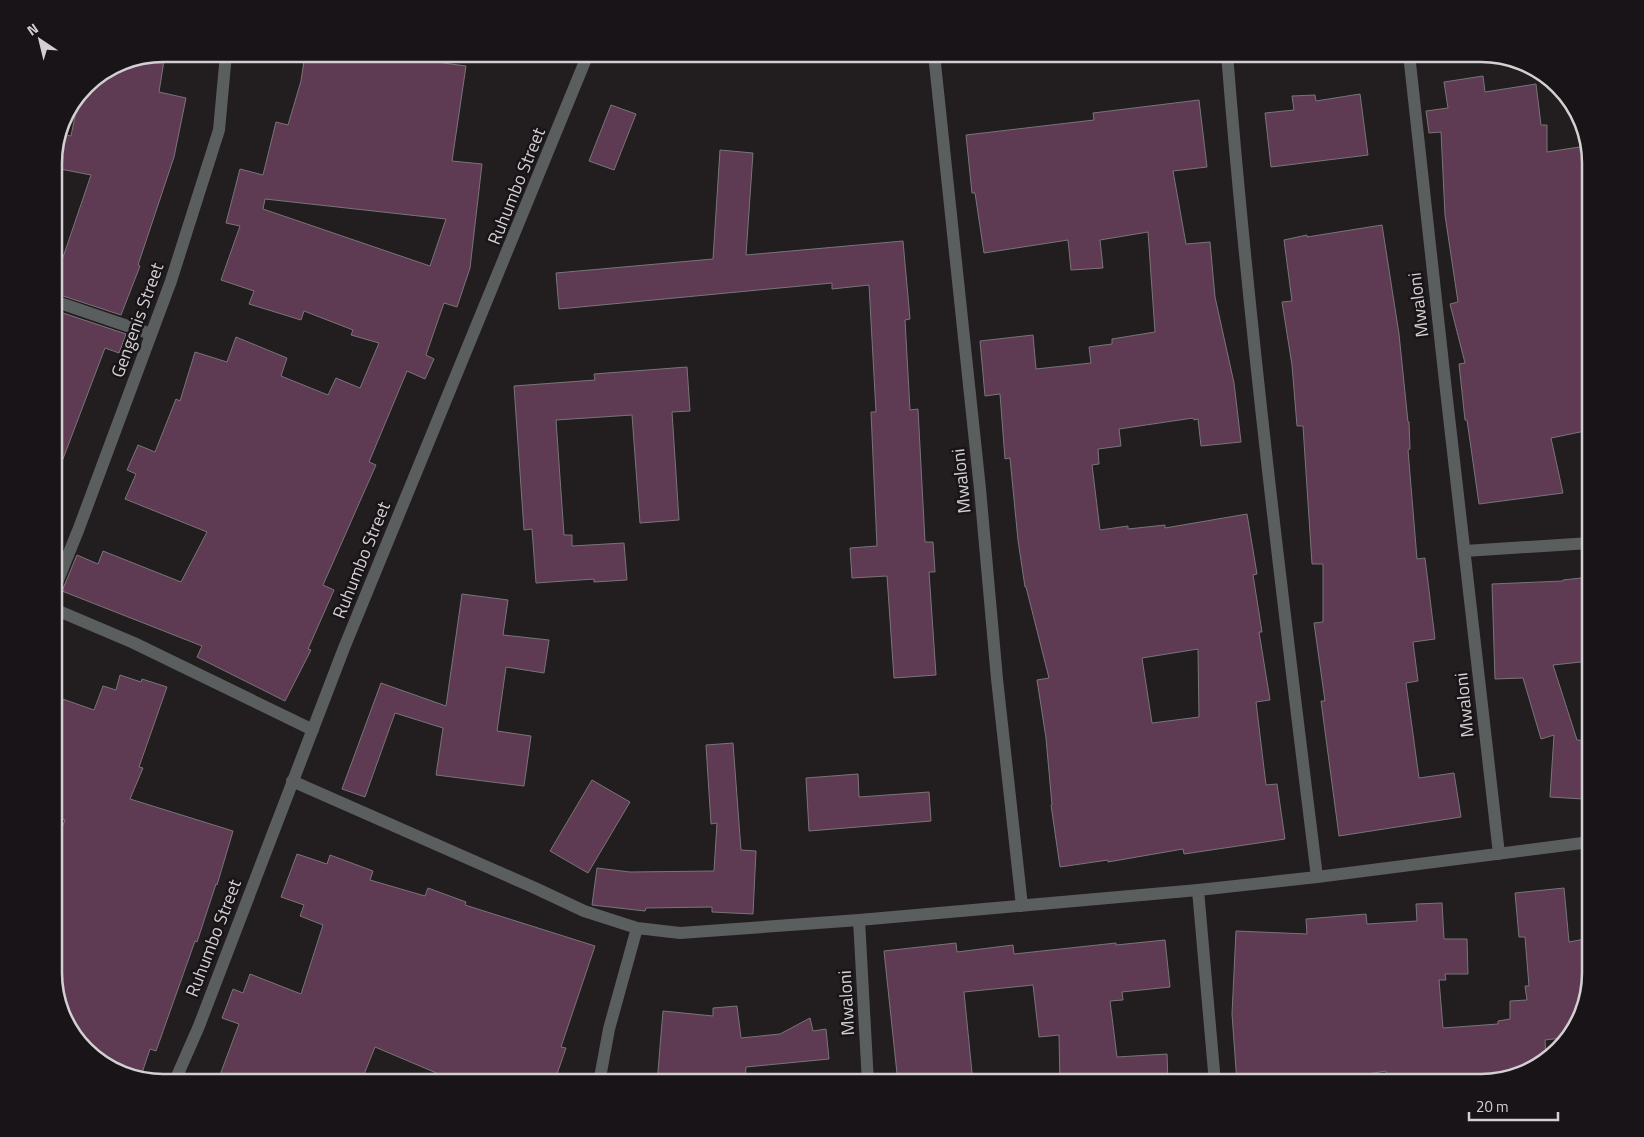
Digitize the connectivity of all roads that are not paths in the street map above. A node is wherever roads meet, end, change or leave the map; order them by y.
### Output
1 (225, 62) edge
2 (585, 62) edge
3 (935, 62) edge
4 (1228, 62) edge
5 (1410, 62) edge
6 (63, 304) edge
7 (151, 334) junction
8 (1582, 544) edge
9 (1465, 551) junction
10 (63, 568) edge
11 (63, 614) edge
12 (313, 730) junction
13 (292, 781) junction
14 (1582, 843) edge
15 (1498, 854) junction
16 (1317, 877) junction
17 (1198, 890) junction
18 (1022, 906) junction
19 (859, 920) junction
20 (638, 928) junction
21 (178, 1074) edge
22 (602, 1074) edge
23 (868, 1074) edge
24 (1214, 1074) edge

1 - 7 street, Gengenis Street
2 - 12 street, Ruhumbo Street
3 - 18 street, Mwaloni
4 - 16 street
5 - 9 street, Mwaloni
6 - 7 street
7 - 10 street, Gengenis Street
8 - 9 street
9 - 15 street, Mwaloni
11 - 12 street
12 - 13 street, Ruhumbo Street
13 - 20 street
13 - 21 street, Ruhumbo Street
14 - 15 street
15 - 16 street
16 - 17 street
17 - 18 street
17 - 24 street
18 - 19 street
19 - 20 street
19 - 23 street, Mwaloni
20 - 22 street

